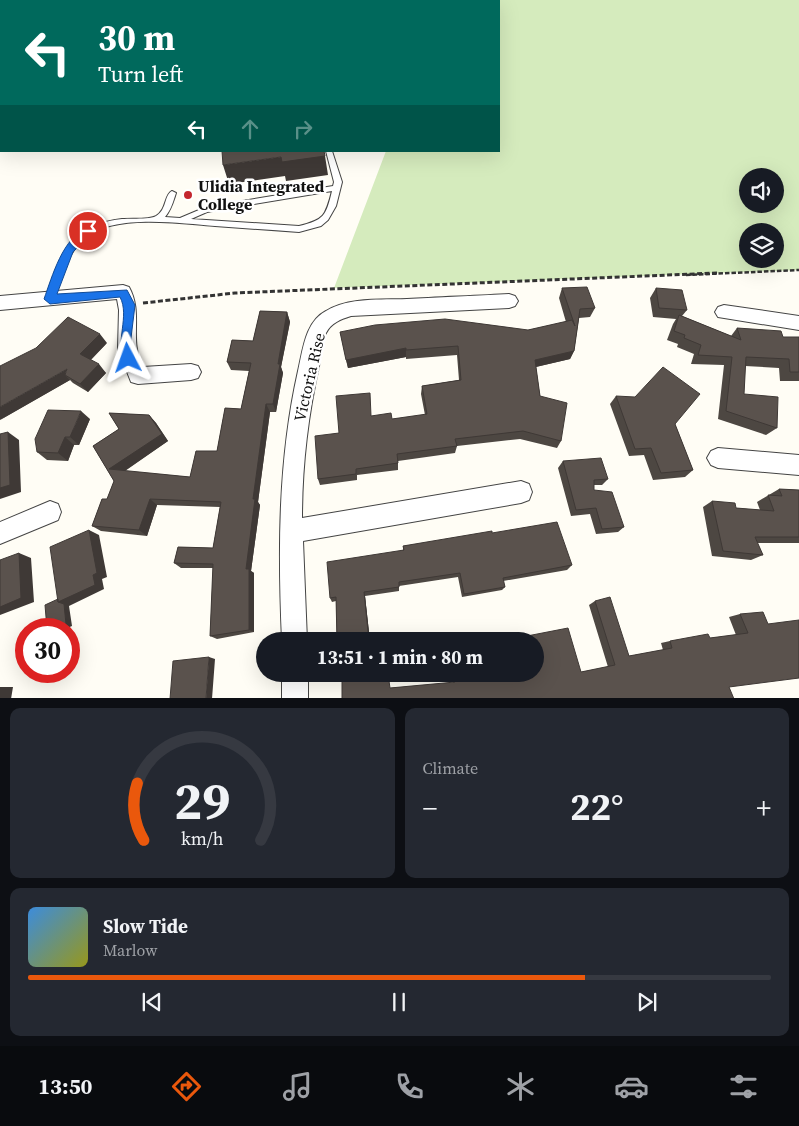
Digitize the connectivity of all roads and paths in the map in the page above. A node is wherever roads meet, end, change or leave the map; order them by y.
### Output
1 (329, 152) edge
2 (336, 188) junction
3 (172, 193) dead end
4 (155, 219) junction
5 (181, 220) junction
6 (799, 270) edge
7 (50, 299) junction
8 (509, 302) dead end
9 (0, 303) edge
10 (129, 305) junction
11 (724, 312) dead end
12 (799, 323) edge
13 (190, 372) dead end
14 (718, 458) dead end
15 (799, 465) edge
16 (521, 492) dead end
17 (50, 512) dead end
18 (292, 531) junction
19 (0, 533) edge
20 (294, 632) edge
21 (295, 682) edge
22 (295, 698) edge

1 - 2 lane
2 - 5 lane
2 - 5 lane
3 - 4 lane
4 - 5 lane
4 - 7 lane
6 - 10 path
7 - 9 street
7 - 10 street
8 - 18 street, Victoria Rise
10 - 13 street
11 - 12 street
14 - 15 street
16 - 18 street
17 - 19 street
18 - 20 street, Victoria Rise
21 - 22 street

